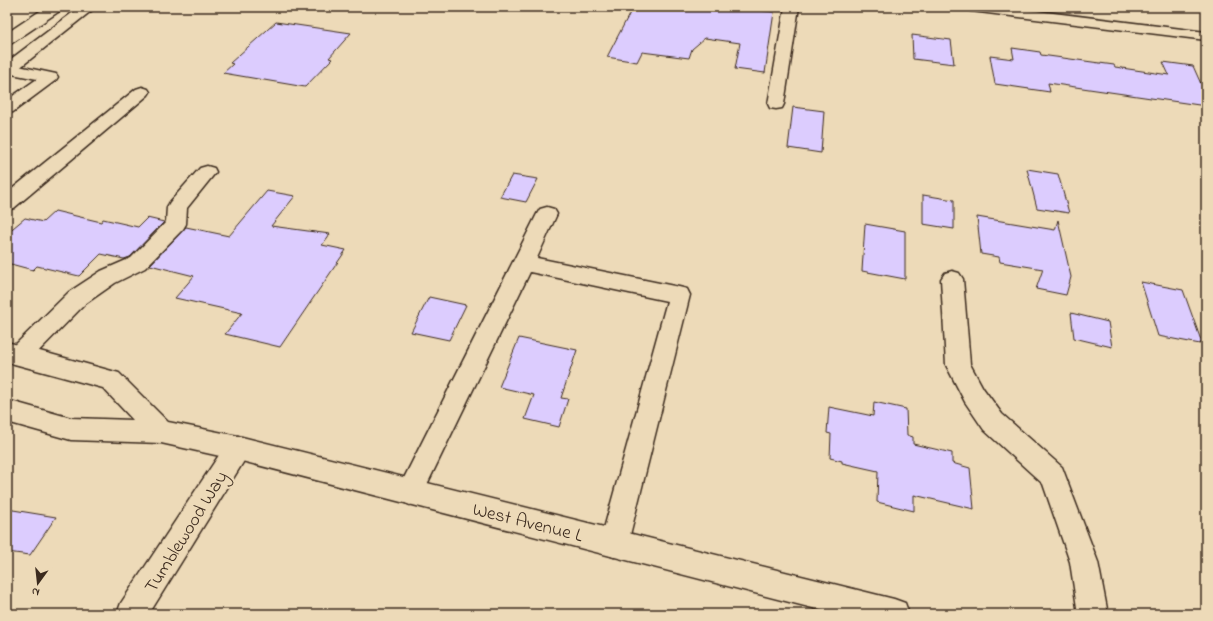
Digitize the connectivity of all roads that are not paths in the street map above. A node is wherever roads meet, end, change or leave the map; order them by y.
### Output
1 (56, 7) edge
2 (90, 7) edge
3 (792, 7) edge
4 (971, 7) edge
5 (1206, 36) edge
6 (7, 40) edge
7 (8, 69) edge
8 (142, 92) dead end
9 (776, 104) dead end
10 (7, 108) edge
11 (207, 172) dead end
12 (7, 203) edge
13 (547, 214) dead end
14 (524, 263) junction
15 (952, 279) dead end
16 (14, 353) edge
17 (7, 411) edge
18 (161, 432) junction
19 (238, 448) junction
20 (410, 492) junction
21 (614, 543) junction
22 (132, 614) edge
23 (894, 614) edge
24 (1093, 614) edge

1 - 6 main road
2 - 7 main road
3 - 9 main road
4 - 5 main road
7 - 10 main road
8 - 12 main road
11 - 16 main road
13 - 14 main road
14 - 20 main road
14 - 21 main road
15 - 24 main road
16 - 18 main road
17 - 18 main road, West Avenue L
18 - 19 main road, West Avenue L
19 - 20 main road, West Avenue L
19 - 22 main road, Tumblewood Way
20 - 21 main road, West Avenue L
21 - 23 main road, West Avenue L

